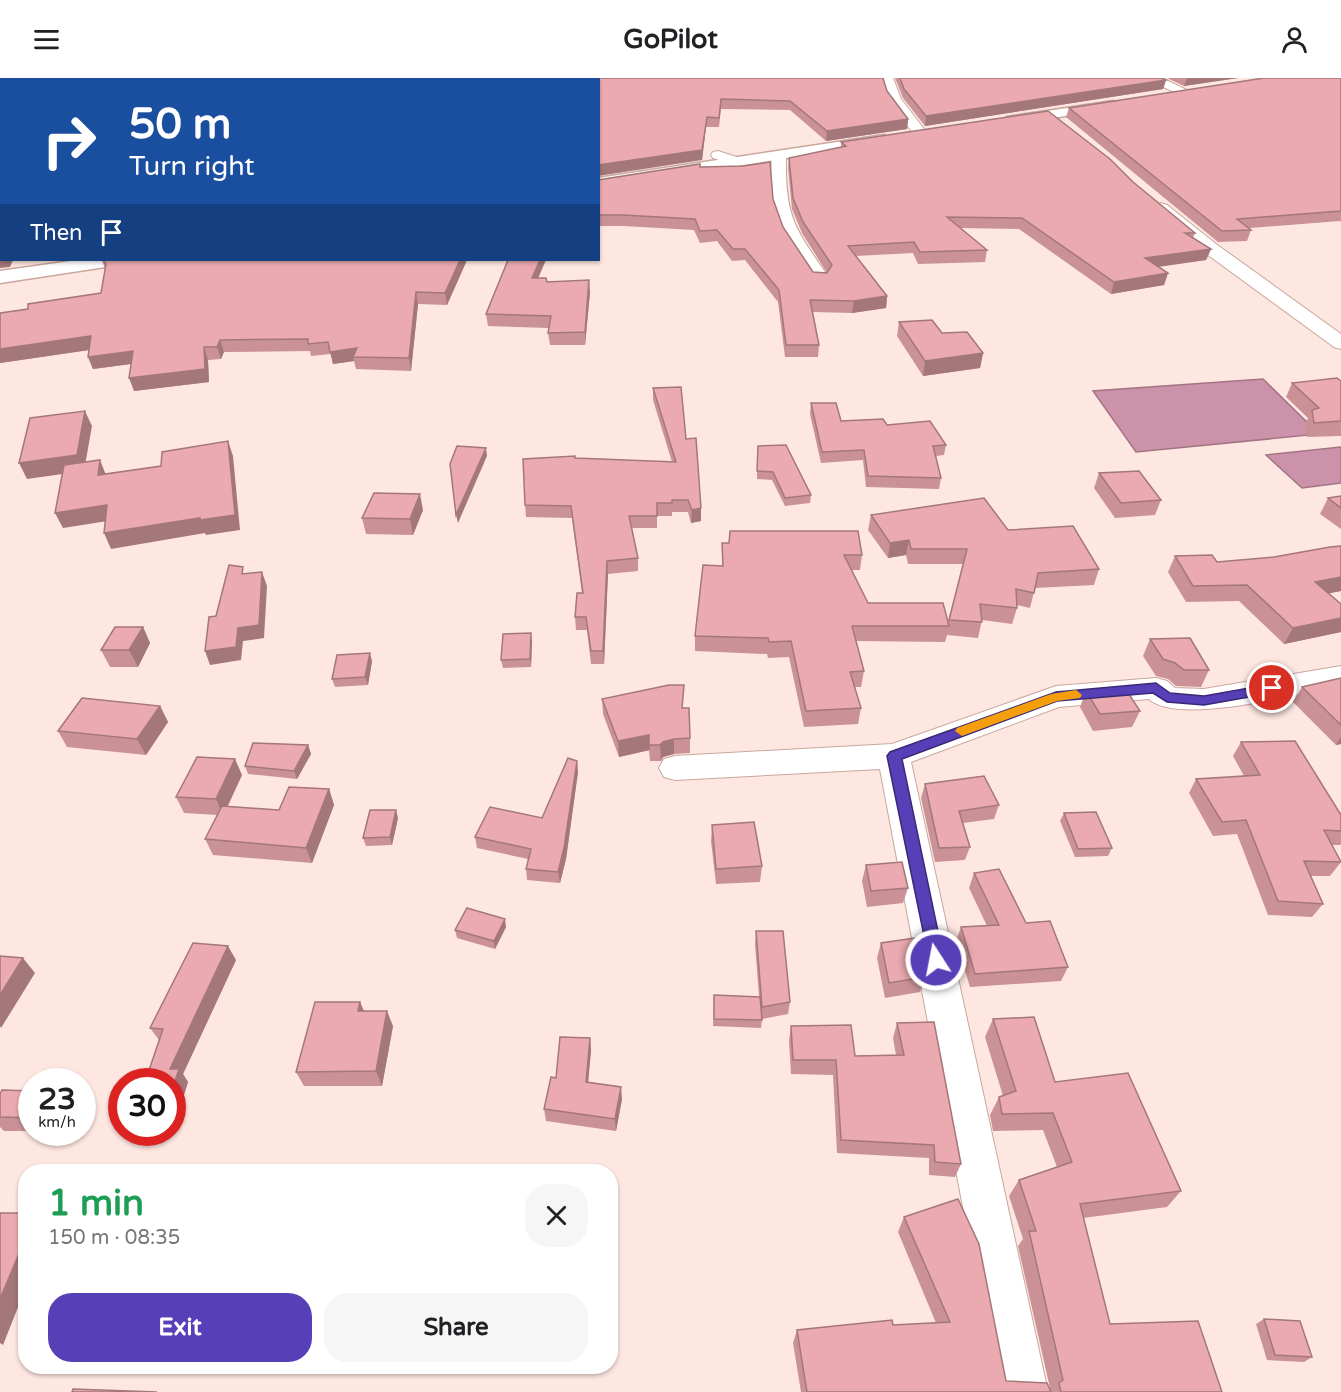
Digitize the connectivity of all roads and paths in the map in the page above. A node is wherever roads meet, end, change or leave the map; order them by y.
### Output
1 (886, 78) edge
2 (1151, 78) edge
3 (1192, 93) joint
4 (1164, 97) edge
5 (1130, 102) edge
6 (1051, 115) junction
7 (992, 123) edge
8 (1069, 129) edge
9 (915, 135) joint
10 (718, 155) dead end
11 (778, 156) junction
12 (738, 162) junction
13 (600, 183) edge
14 (1146, 196) edge
15 (105, 261) edge
16 (0, 277) edge
17 (820, 278) edge
18 (1341, 343) edge
19 (1341, 676) edge
20 (894, 756) junction
21 (675, 768) dead end
22 (1023, 1392) edge

1 - 9 street
2 - 3 street
3 - 4 main road
5 - 6 main road
6 - 7 main road
6 - 8 street
9 - 11 main road
10 - 12 street
11 - 12 main road
11 - 17 street
12 - 13 main road
14 - 18 street
15 - 16 main road
19 - 20 street
20 - 21 street
20 - 22 street

